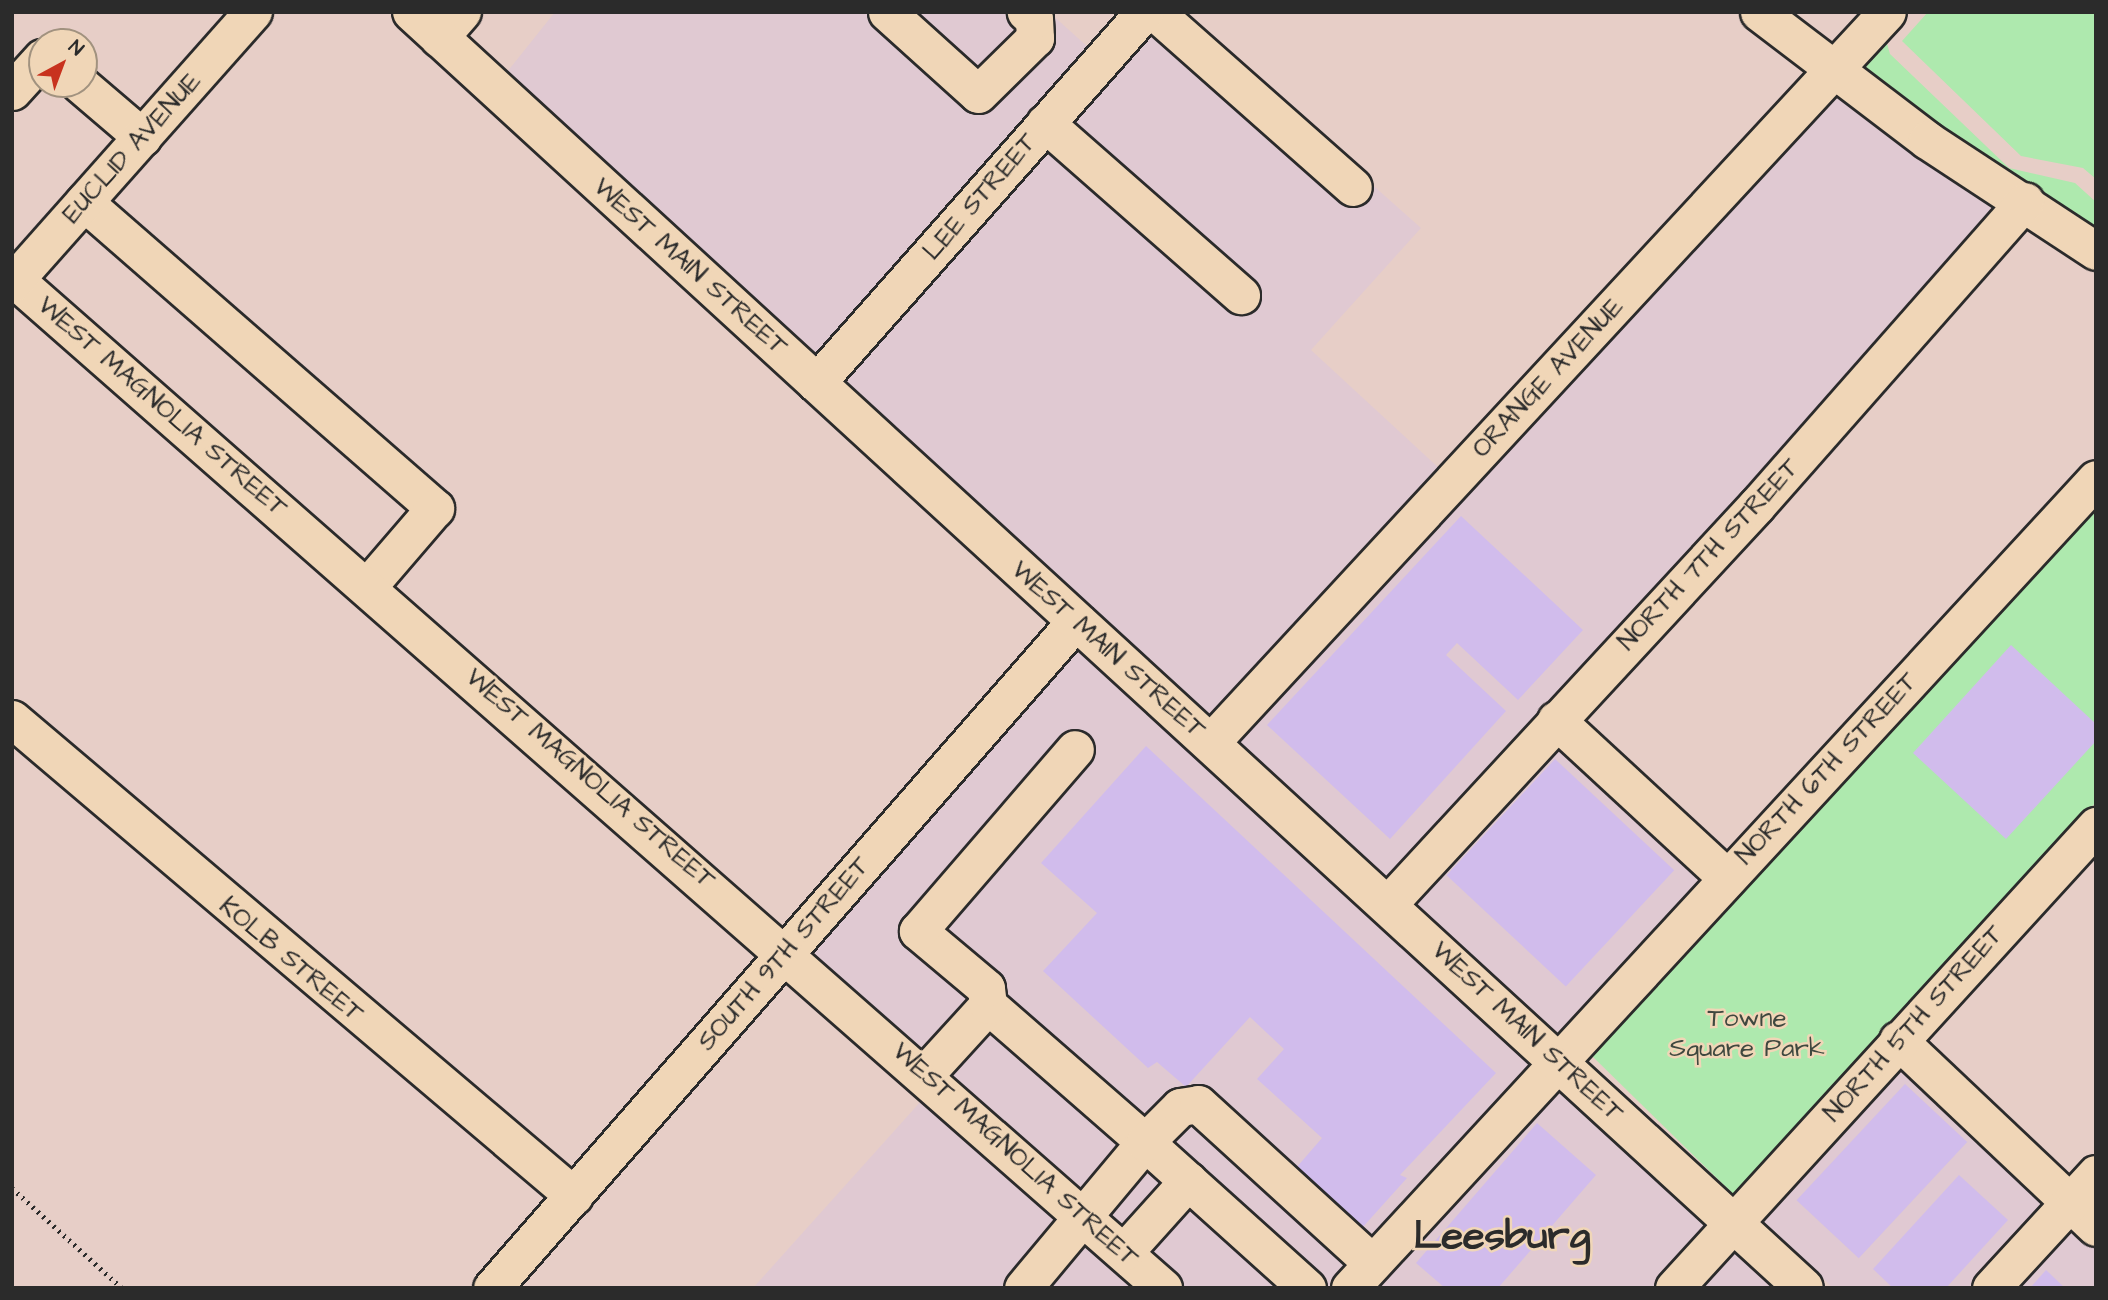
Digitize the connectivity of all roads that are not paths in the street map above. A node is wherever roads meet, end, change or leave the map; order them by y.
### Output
1 (253, 12) edge
2 (412, 12) edge
3 (887, 12) edge
4 (1026, 12) edge
5 (1144, 12) edge
6 (1155, 12) edge
7 (1759, 12) edge
8 (1887, 12) edge
9 (451, 25) edge
10 (1833, 71) junction
11 (28, 73) edge
12 (12, 91) edge
13 (96, 98) edge
14 (1045, 124) junction
15 (142, 137) junction
16 (1353, 187) dead end
17 (2025, 201) junction
18 (84, 202) junction
19 (2096, 251) edge
20 (13, 280) edge
21 (1241, 295) dead end
22 (816, 383) junction
23 (2096, 479) edge
24 (368, 586) junction
25 (1076, 621) junction
26 (12, 719) edge
27 (1556, 720) junction
28 (1210, 743) junction
29 (1075, 749) dead end
30 (2096, 827) edge
31 (1727, 878) junction
32 (1388, 904) junction
33 (786, 951) junction
34 (988, 1005) junction
35 (1898, 1040) junction
36 (1558, 1059) junction
37 (925, 1074) junction
38 (1145, 1142) junction
39 (2096, 1174) edge
40 (1188, 1181) junction
41 (574, 1196) junction
42 (2069, 1202) junction
43 (1087, 1217) junction
44 (1735, 1224) junction
45 (2096, 1227) edge
46 (1124, 1252) junction
47 (1361, 1275) edge
48 (492, 1288) edge
49 (1023, 1288) edge
50 (1163, 1288) edge
51 (1307, 1288) edge
52 (1674, 1288) edge
53 (1804, 1288) edge
54 (1991, 1288) edge

1 - 15 street, EUCLID AVENUE
2 - 9 main road, WEST MAIN STREET
3 - 4 street
5 - 14 street, LEE STREET
6 - 16 street
7 - 10 street
8 - 10 street, ORANGE AVENUE
9 - 22 main road, WEST MAIN STREET
10 - 17 street
10 - 28 street, ORANGE AVENUE
11 - 12 street
13 - 15 street
14 - 21 street
14 - 22 street, LEE STREET
15 - 18 street, EUCLID AVENUE
17 - 19 street
17 - 27 street, NORTH 7TH STREET
18 - 20 street, EUCLID AVENUE
18 - 24 street
20 - 24 street, WEST MAGNOLIA STREET
22 - 25 main road, WEST MAIN STREET
23 - 31 street, NORTH 6TH STREET
24 - 33 street, WEST MAGNOLIA STREET
25 - 28 main road, WEST MAIN STREET
25 - 33 street, SOUTH 9TH STREET
26 - 41 street, KOLB STREET
27 - 31 street
27 - 32 street, NORTH 7TH STREET
28 - 32 main road, WEST MAIN STREET
29 - 34 street
30 - 35 street, NORTH 5TH STREET
31 - 36 street, NORTH 6TH STREET
32 - 36 main road, WEST MAIN STREET
33 - 37 street, WEST MAGNOLIA STREET
33 - 41 street, SOUTH 9TH STREET
34 - 37 street
34 - 38 street
35 - 42 street
35 - 44 street, NORTH 5TH STREET
36 - 44 main road, WEST MAIN STREET
36 - 47 street, NORTH 6TH STREET
37 - 43 street, WEST MAGNOLIA STREET
38 - 40 street
38 - 43 street
38 - 47 street
39 - 42 street
40 - 46 street
40 - 51 street
41 - 48 street, SOUTH 9TH STREET
42 - 45 street
42 - 54 street
43 - 46 street, WEST MAGNOLIA STREET
43 - 49 street
44 - 52 street, NORTH 5TH STREET
44 - 53 main road, WEST MAIN STREET
46 - 50 street, WEST MAGNOLIA STREET

